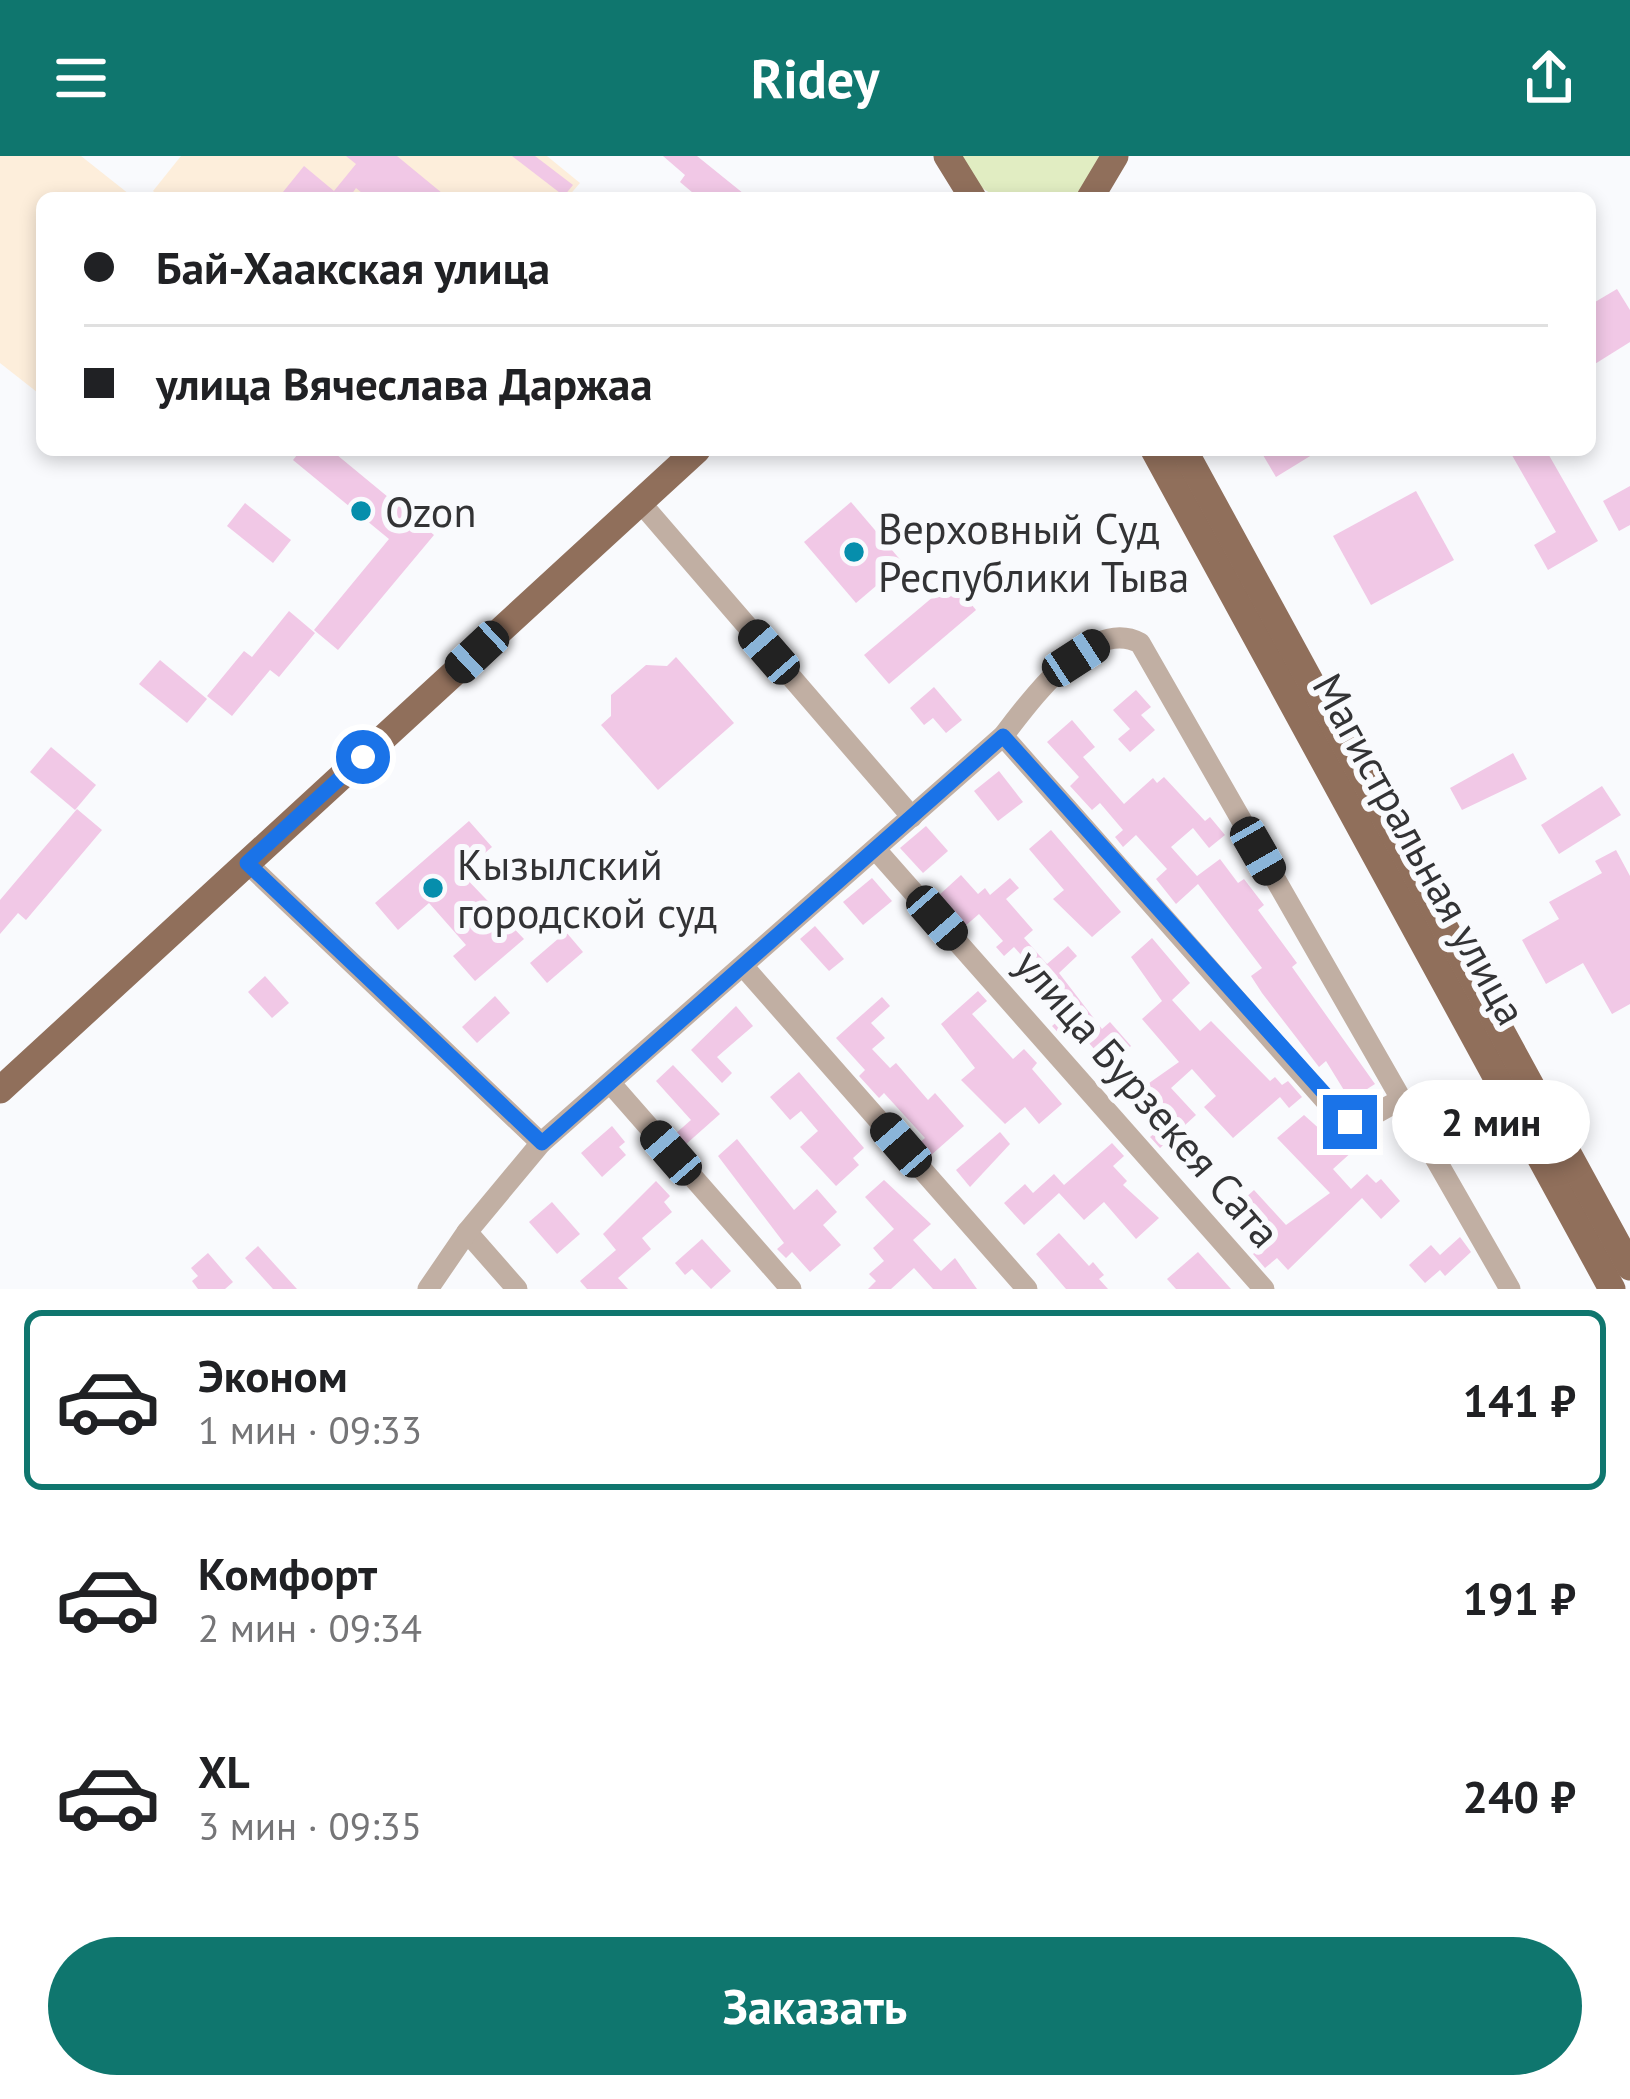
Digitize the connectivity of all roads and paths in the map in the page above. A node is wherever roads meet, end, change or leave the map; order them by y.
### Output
1 (946, 156) edge
2 (1115, 156) edge
3 (942, 192) edge
4 (969, 192) edge
5 (1097, 192) edge
6 (690, 456) edge
7 (1157, 456) edge
8 (1187, 456) edge
9 (640, 502) junction
10 (1003, 736) junction
11 (912, 817) junction
12 (877, 850) junction
13 (247, 863) junction
14 (743, 966) junction
15 (612, 1085) junction
16 (0, 1090) edge
17 (1400, 1100) junction
18 (542, 1143) junction
19 (466, 1232) junction
20 (1630, 1267) edge
21 (428, 1289) edge
22 (517, 1289) edge
23 (791, 1289) edge
24 (1027, 1289) edge
25 (1264, 1289) edge
26 (1510, 1289) edge
27 (1612, 1289) edge

1 - 3 main road
1 - 4 main road
2 - 5 main road
6 - 9 main road
7 - 27 main road, Магистральная улица
8 - 20 main road, Магистральная улица
9 - 11 street
9 - 13 main road
10 - 11 street
10 - 17 street
10 - 17 street
11 - 12 street
12 - 14 street
12 - 25 street, улица Бурзекея Сата
13 - 16 main road
13 - 18 street
14 - 15 street
14 - 24 street
15 - 18 street
15 - 23 street
17 - 26 street
18 - 19 street
19 - 21 street
19 - 22 street

